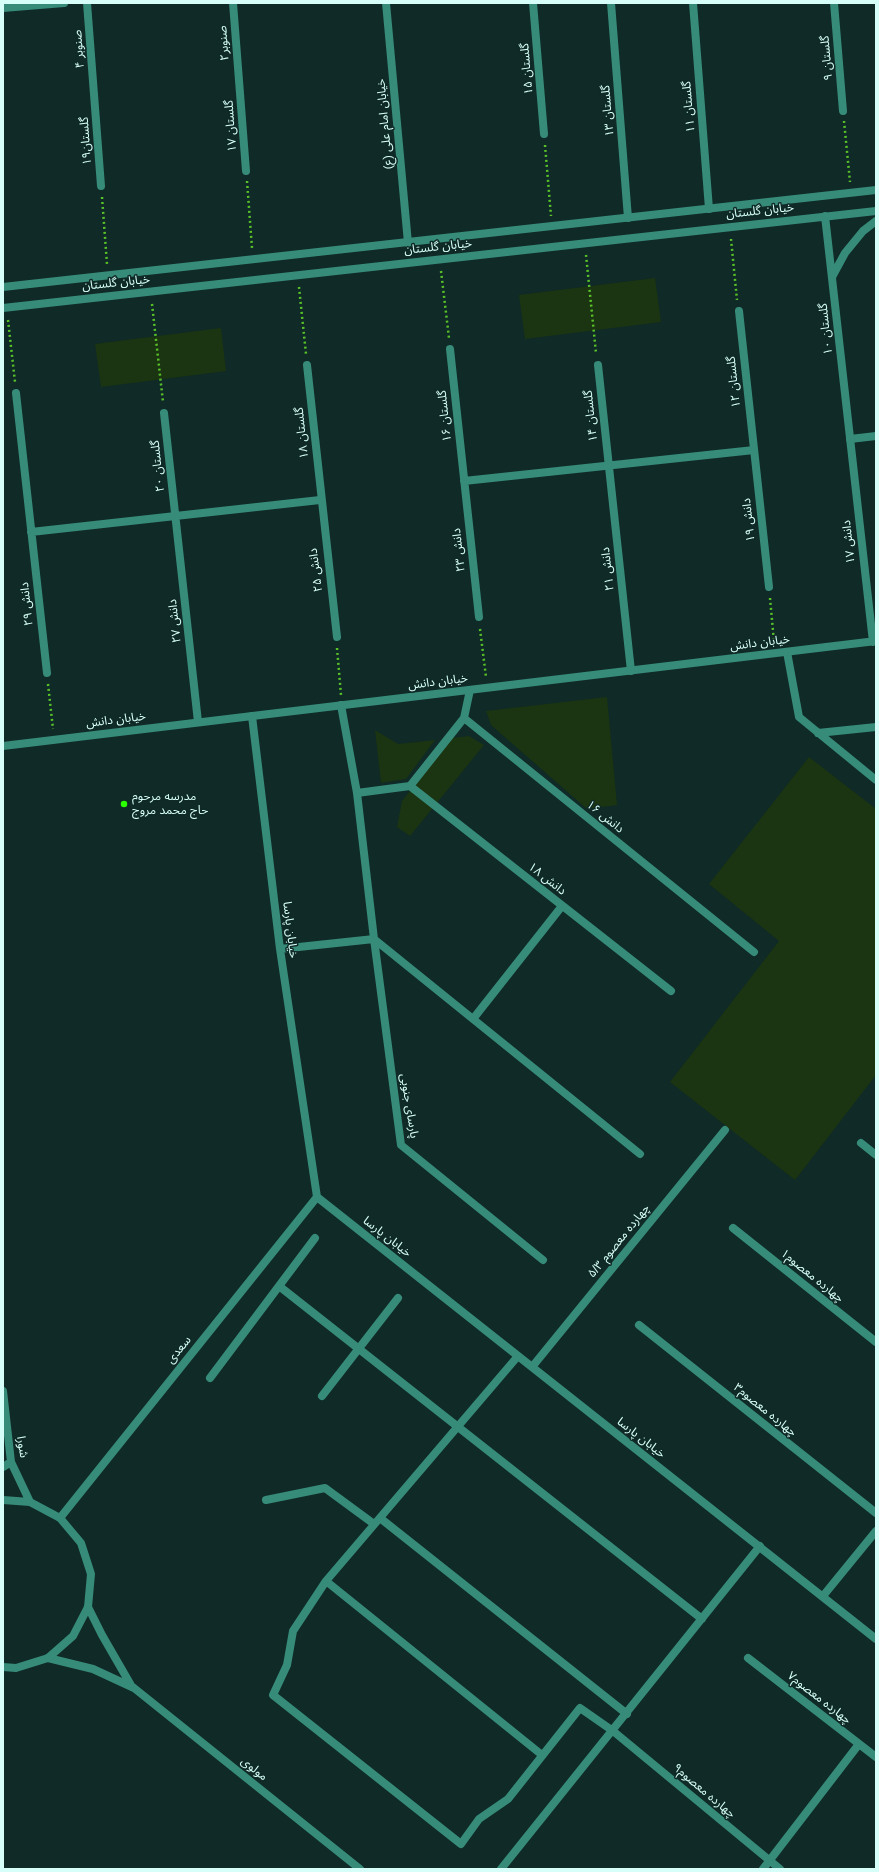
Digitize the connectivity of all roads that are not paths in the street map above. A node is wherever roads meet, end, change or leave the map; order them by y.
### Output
1 (64, 3) edge
2 (87, 3) edge
3 (233, 3) edge
4 (386, 3) edge
5 (533, 3) edge
6 (611, 3) edge
7 (693, 3) edge
8 (834, 3) edge
9 (3, 8) edge
10 (239, 80) joint
11 (94, 94) joint
12 (843, 111) road end
13 (544, 134) road end
14 (246, 171) road end
15 (101, 186) road end
16 (876, 190) edge
17 (709, 209) junction
18 (876, 211) edge
19 (825, 216) junction
20 (628, 218) junction
21 (876, 221) edge
22 (408, 242) junction
23 (832, 277) junction
24 (3, 287) edge
25 (5, 308) edge
26 (739, 311) road end
27 (450, 349) road end
28 (307, 365) road end
29 (598, 365) road end
30 (16, 393) road end
31 (164, 413) road end
32 (876, 436) edge
33 (850, 439) junction
34 (754, 450) junction
35 (609, 466) junction
36 (464, 481) junction
37 (320, 500) junction
38 (176, 517) junction
39 (31, 532) junction
40 (769, 587) road end
41 (479, 617) road end
42 (336, 637) road end
43 (874, 642) edge
44 (787, 652) junction
45 (631, 671) junction
46 (47, 673) road end
47 (470, 690) junction
48 (341, 705) junction
49 (252, 716) junction
50 (464, 718) junction
51 (198, 722) junction
52 (876, 727) edge
53 (818, 733) junction
54 (3, 746) edge
55 (876, 780) edge
56 (410, 786) junction
57 (358, 793) junction
58 (562, 906) junction
59 (374, 939) junction
60 (280, 949) junction
61 (754, 952) dead end
62 (671, 991) dead end
63 (473, 1019) junction
64 (725, 1130) dead end
65 (861, 1143) dead end
66 (640, 1154) dead end
67 (876, 1155) edge
68 (317, 1198) junction
69 (733, 1228) dead end
70 (315, 1238) dead end
71 (543, 1260) dead end
72 (279, 1286) junction
73 (398, 1298) dead end
74 (640, 1325) dead end
75 (876, 1342) edge
76 (358, 1348) junction
77 (518, 1356) junction
78 (532, 1367) junction
79 (210, 1378) dead end
80 (3, 1391) edge
81 (322, 1396) dead end
82 (458, 1426) junction
83 (11, 1462) junction
84 (3, 1467) edge
85 (3, 1500) edge
86 (266, 1500) dead end
87 (30, 1502) junction
88 (876, 1513) edge
89 (60, 1518) junction
90 (380, 1518) junction
91 (374, 1524) junction
92 (876, 1531) edge
93 (760, 1546) junction
94 (326, 1581) junction
95 (823, 1596) junction
96 (88, 1607) junction
97 (702, 1619) junction
98 (876, 1639) edge
99 (48, 1658) junction
100 (748, 1658) dead end
101 (3, 1667) edge
102 (133, 1688) junction
103 (627, 1714) junction
104 (613, 1731) junction
105 (859, 1744) junction
106 (542, 1754) junction
107 (876, 1757) edge
108 (769, 1861) junction
109 (360, 1869) edge
110 (501, 1869) edge
111 (763, 1869) edge
112 (780, 1869) edge

1 - 9 street
2 - 11 street, صنوبر ۴
3 - 10 street, صنوبر۲
4 - 22 street, خیابان امام علی (ع)
5 - 13 street, گلستان ۱۵
6 - 20 street, گلستان ۱۳
7 - 17 street, گلستان ۱۱
8 - 12 street, گلستان ۹
10 - 14 street, گلستان ۱۷
11 - 15 street, گلستان۱۹
16 - 17 street, خیابان گلستان
17 - 20 street, خیابان گلستان
18 - 19 street, خیابان گلستان
19 - 23 street, گلستان ۱۰
19 - 25 street, خیابان گلستان
20 - 22 street, خیابان گلستان
21 - 23 street
22 - 24 street, خیابان گلستان
23 - 33 street, گلستان ۱۰
26 - 34 street, گلستان ۱۲
27 - 36 street, گلستان ۱۶
28 - 37 street, گلستان ۱۸
29 - 35 street, گلستان ۱۴
30 - 39 street, دانش ۲۹
31 - 38 street, گلستان ۲۰
32 - 33 street
33 - 43 street, دانش ۱۷
34 - 35 street
34 - 40 street, دانش ۱۹
35 - 36 street
35 - 45 street, دانش ۲۱
36 - 41 street, دانش ۲۳
37 - 38 street
37 - 42 street, دانش ۲۵
38 - 39 street
38 - 51 street, دانش ۲۷
39 - 46 street, دانش ۲۹
43 - 44 street, خیابان دانش
44 - 45 street, خیابان دانش
44 - 53 street
45 - 47 street, خیابان دانش
47 - 48 street, خیابان دانش
47 - 50 street
48 - 49 street, خیابان دانش
48 - 57 street, پارسای جنوبی
49 - 51 street, خیابان دانش
49 - 60 street, خیابان پارسا
50 - 56 street
50 - 61 street, دانش ۱۶
51 - 54 street, خیابان دانش
52 - 53 street
53 - 55 street
56 - 57 street
56 - 58 street, دانش ۱۸
57 - 59 street, پارسای جنوبی
58 - 62 street, دانش ۱۸
58 - 63 street
59 - 60 street
59 - 63 street
59 - 71 street, پارسای جنوبی
60 - 68 street, خیابان پارسا
63 - 66 street
64 - 78 street, چهارده معصوم ۵/۳
65 - 67 street
68 - 77 street, خیابان پارسا
68 - 89 street, سعدی
69 - 75 street, چهارده معصوم۱
70 - 72 street
72 - 76 street
72 - 79 street
73 - 76 street
74 - 88 street, چهارده معصوم۳
76 - 81 street
76 - 82 street
77 - 78 street, خیابان پارسا
77 - 82 street
78 - 93 street, خیابان پارسا
80 - 83 street, شورا
82 - 90 street
82 - 97 street
83 - 84 street
83 - 87 street, شورا
85 - 87 street
86 - 91 street
87 - 89 street
89 - 96 street
90 - 91 street
90 - 103 street
91 - 94 street
92 - 95 street
93 - 95 street, خیابان پارسا
93 - 97 street
94 - 106 street
94 - 106 street
95 - 98 street, خیابان پارسا
96 - 99 street
96 - 102 street
97 - 103 street
99 - 101 street
99 - 102 street
100 - 105 street, چهارده معصوم۷
102 - 109 street, مولوی
103 - 104 street
104 - 106 street, چهارده معصوم۹
104 - 108 street, چهارده معصوم۹
104 - 110 street
105 - 107 street, چهارده معصوم۷
105 - 108 street
108 - 111 street
108 - 112 street, چهارده معصوم۹

